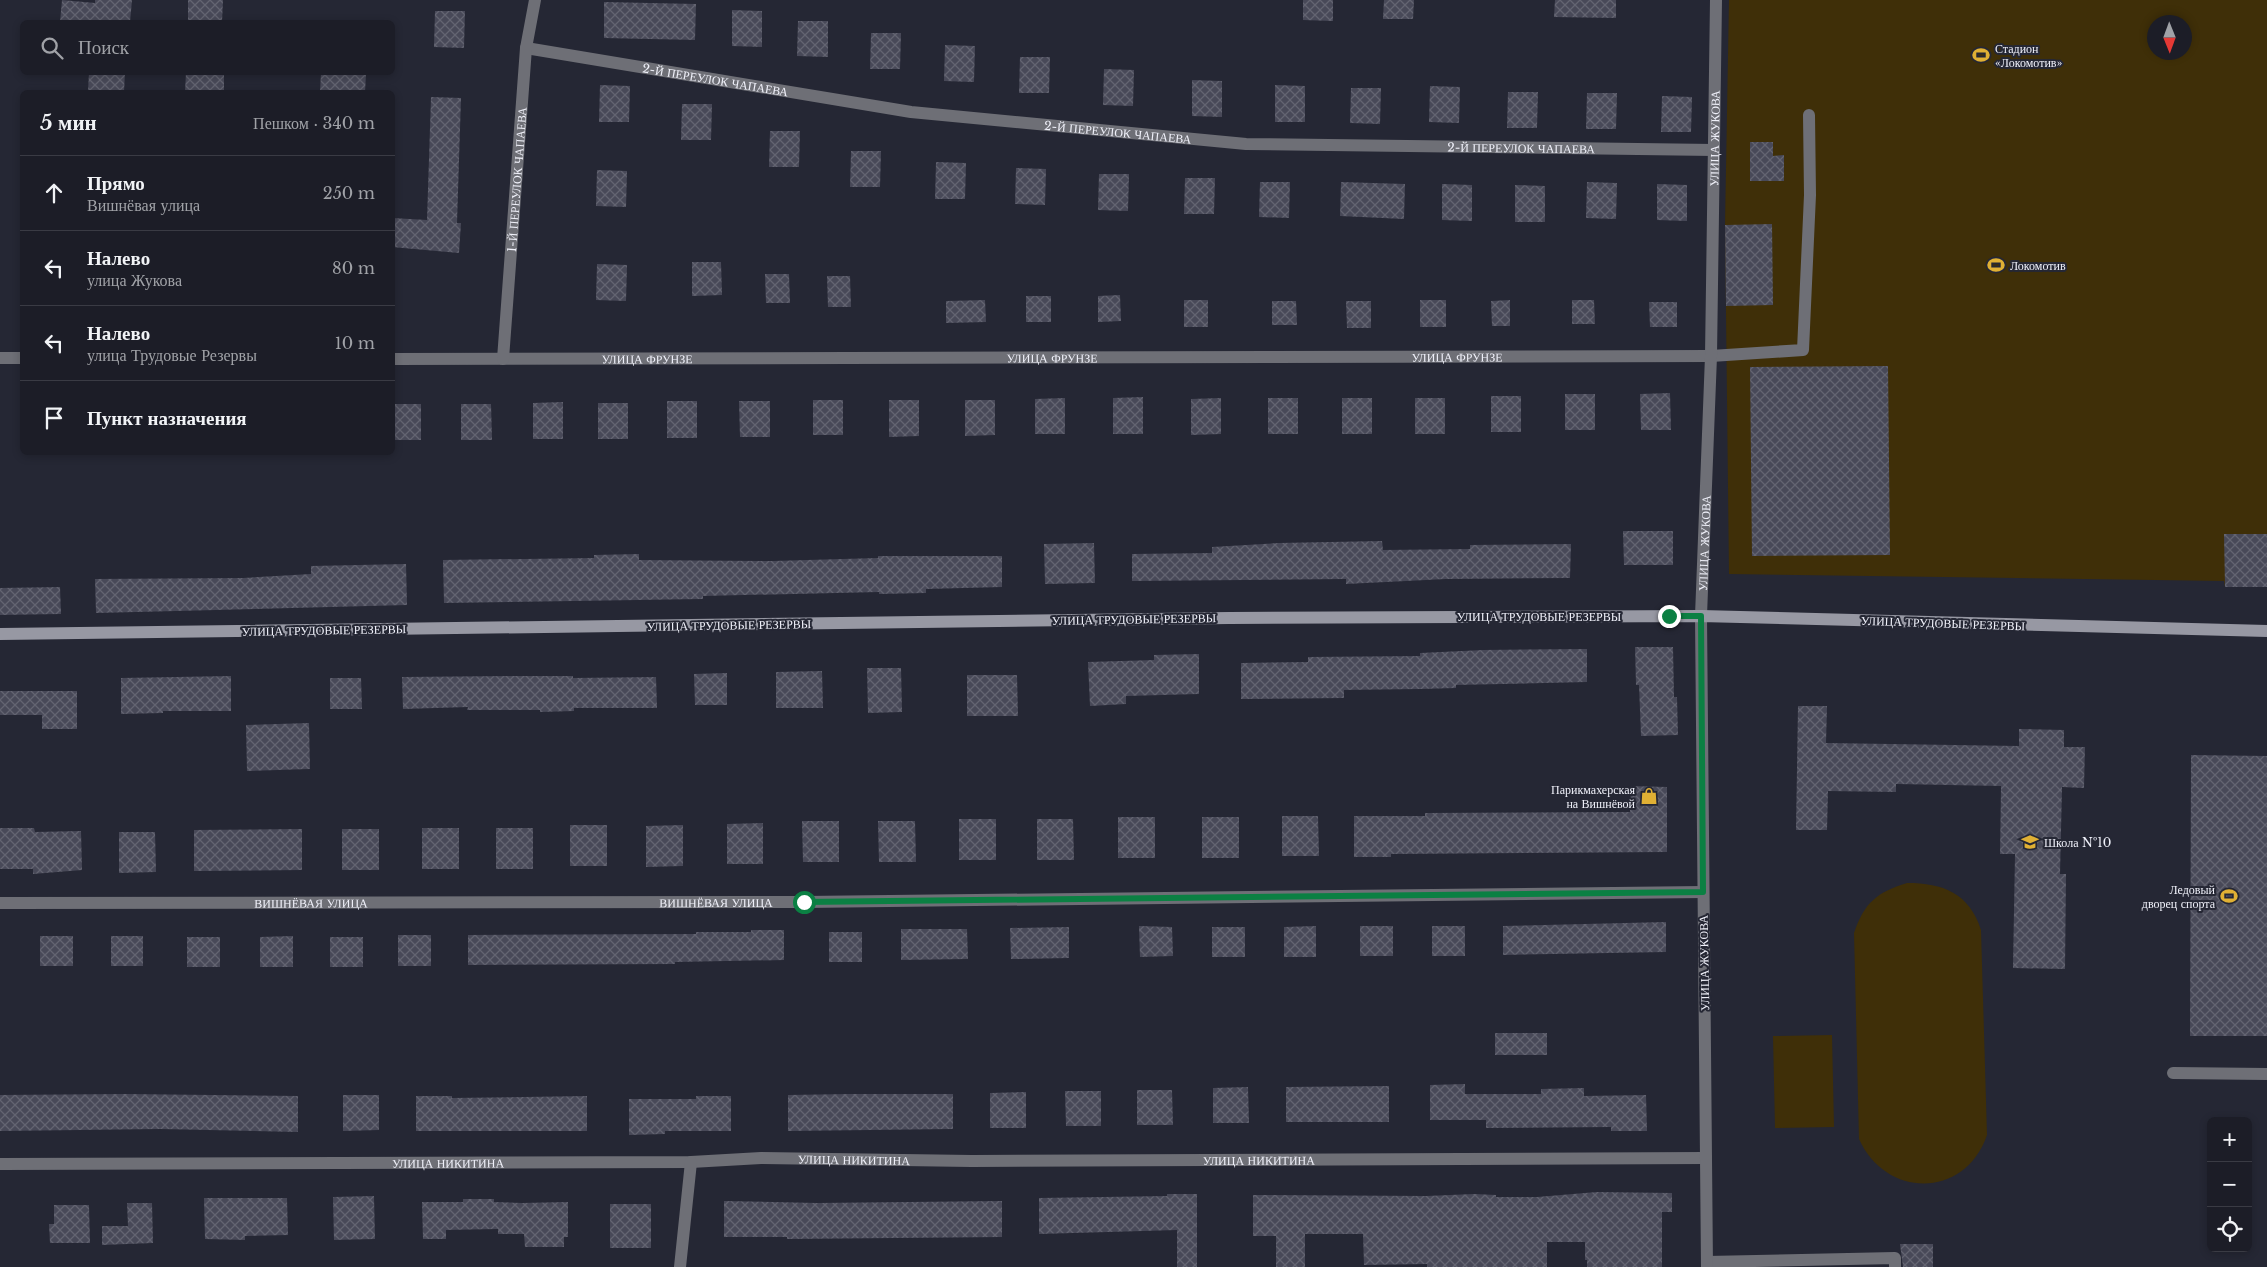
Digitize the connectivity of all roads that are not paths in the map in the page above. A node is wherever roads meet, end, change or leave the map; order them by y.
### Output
1 (535, 0) edge
2 (1716, 0) edge
3 (526, 48) junction
4 (1809, 115) dead end
5 (1714, 150) junction
6 (1711, 356) junction
7 (0, 358) edge
8 (20, 358) edge
9 (395, 359) edge
10 (503, 360) junction
11 (1701, 616) junction
12 (2267, 631) edge
13 (0, 634) edge
14 (1703, 892) junction
15 (0, 903) edge
16 (2173, 1073) dead end
17 (2267, 1074) edge
18 (1706, 1158) junction
19 (692, 1162) junction
20 (0, 1164) edge
21 (1707, 1264) edge
22 (1761, 1264) edge
23 (680, 1267) edge
24 (1895, 1267) edge

1 - 3 street, 1-Й ПЕРЕУЛОК ЧАПАЕВА
2 - 5 street, УЛИЦА ЖУКОВА
3 - 5 street, 2-Й ПЕРЕУЛОК ЧАПАЕВА
3 - 10 street, 1-Й ПЕРЕУЛОК ЧАПАЕВА
4 - 6 street, УЛИЦА ФРУНЗЕ
5 - 6 street, УЛИЦА ЖУКОВА
6 - 10 street, УЛИЦА ФРУНЗЕ
6 - 11 street, УЛИЦА ЖУКОВА
7 - 8 street
9 - 10 street, УЛИЦА ФРУНЗЕ
11 - 12 main road, УЛИЦА ТРУДОВЫЕ РЕЗЕРВЫ
11 - 13 main road, УЛИЦА ТРУДОВЫЕ РЕЗЕРВЫ
11 - 14 street, УЛИЦА ЖУКОВА
14 - 15 street, ВИШНЁВАЯ УЛИЦА
14 - 18 street, УЛИЦА ЖУКОВА
16 - 17 street
18 - 19 street, УЛИЦА НИКИТИНА
18 - 21 street, УЛИЦА ЖУКОВА
19 - 20 street, УЛИЦА НИКИТИНА
19 - 23 street
21 - 22 street
22 - 24 street

